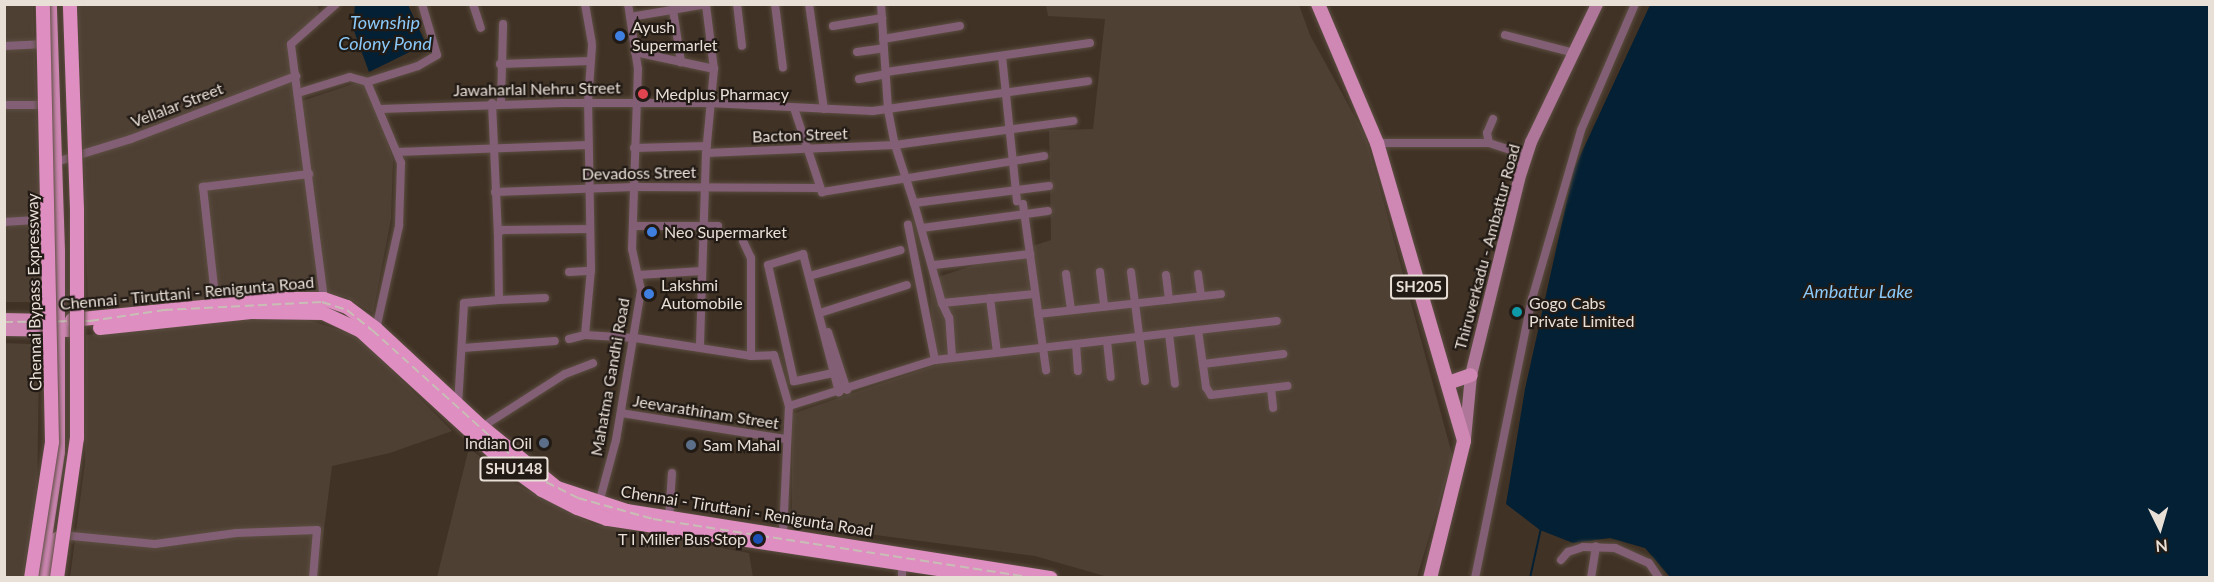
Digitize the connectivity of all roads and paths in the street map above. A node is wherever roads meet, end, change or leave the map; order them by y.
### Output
1 (44, 4) edge
2 (50, 4) edge
3 (68, 4) edge
4 (336, 4) edge
5 (422, 4) edge
6 (473, 4) edge
7 (585, 4) edge
8 (628, 4) edge
9 (737, 4) edge
10 (775, 4) edge
11 (809, 4) edge
12 (881, 4) edge
13 (1318, 4) edge
14 (1597, 4) edge
15 (1635, 4) edge
16 (707, 5) edge
17 (673, 10) junction
18 (630, 17) junction
19 (882, 18) junction
20 (503, 24) dead end
21 (833, 26) dead end
22 (960, 26) dead end
23 (481, 28) dead end
24 (1505, 35) dead end
25 (884, 43) junction
26 (1090, 43) dead end
27 (52, 44) junction
28 (4, 46) edge
29 (742, 46) dead end
30 (635, 52) junction
31 (856, 52) dead end
32 (1574, 53) junction
33 (1002, 56) junction
34 (590, 61) junction
35 (681, 62) junction
36 (500, 64) junction
37 (783, 68) dead end
38 (714, 69) junction
39 (886, 73) junction
40 (296, 76) junction
41 (859, 79) dead end
42 (1088, 81) dead end
43 (367, 82) junction
44 (1005, 92) junction
45 (298, 93) junction
46 (497, 103) junction
47 (588, 103) junction
48 (634, 103) junction
49 (709, 103) junction
50 (4, 105) edge
51 (54, 105) junction
52 (794, 108) junction
53 (380, 109) junction
54 (824, 109) junction
55 (888, 110) junction
56 (1493, 119) dead end
57 (1073, 121) dead end
58 (1009, 130) junction
59 (1377, 143) junction
60 (1489, 143) junction
61 (588, 145) junction
62 (895, 145) junction
63 (634, 148) junction
64 (707, 150) junction
65 (810, 150) junction
66 (493, 151) junction
67 (397, 152) junction
68 (1527, 155) junction
69 (1044, 156) dead end
70 (1012, 160) junction
71 (62, 161) junction
72 (309, 174) junction
73 (904, 177) junction
74 (1049, 186) dead end
75 (634, 187) junction
76 (705, 188) junction
77 (820, 188) junction
78 (588, 189) junction
79 (1015, 191) junction
80 (495, 192) junction
81 (914, 203) junction
82 (1048, 212) dead end
83 (1024, 215) junction
84 (58, 219) junction
85 (4, 222) edge
86 (704, 225) junction
87 (908, 225) dead end
88 (633, 226) junction
89 (718, 226) dead end
90 (922, 228) junction
91 (590, 229) junction
92 (498, 233) junction
93 (743, 241) dead end
94 (806, 245) dead end
95 (901, 250) dead end
96 (1030, 254) junction
97 (934, 265) junction
98 (591, 271) junction
99 (702, 271) junction
100 (569, 272) dead end
101 (1100, 272) dead end
102 (1131, 272) dead end
103 (1066, 274) dead end
104 (1198, 274) dead end
105 (638, 275) junction
106 (813, 275) junction
107 (1166, 275) dead end
108 (907, 285) dead end
109 (1035, 294) junction
110 (1221, 294) dead end
111 (1201, 296) junction
112 (545, 298) dead end
113 (990, 298) junction
114 (324, 299) junction
115 (500, 300) junction
116 (1169, 300) junction
117 (942, 303) junction
118 (1135, 303) junction
119 (216, 305) junction
120 (1104, 307) junction
121 (1071, 310) junction
122 (823, 312) junction
123 (1038, 314) junction
124 (4, 320) edge
125 (1277, 321) dead end
126 (66, 325) junction
127 (4, 329) edge
128 (376, 329) junction
129 (1198, 330) junction
130 (1169, 334) junction
131 (585, 335) junction
132 (1138, 337) junction
133 (635, 338) junction
134 (569, 339) dead end
135 (1107, 340) junction
136 (555, 341) dead end
137 (1076, 344) junction
138 (700, 347) junction
139 (462, 348) junction
140 (1043, 348) junction
141 (997, 352) junction
142 (1282, 354) dead end
143 (751, 356) junction
144 (952, 357) junction
145 (934, 360) junction
146 (593, 363) dead end
147 (1203, 364) junction
148 (1046, 370) dead end
149 (1078, 371) dead end
150 (833, 373) junction
151 (1471, 375) junction
152 (1111, 377) dead end
153 (1145, 381) dead end
154 (1448, 383) junction
155 (1175, 384) dead end
156 (1287, 386) dead end
157 (1271, 388) junction
158 (843, 391) junction
159 (458, 405) junction
160 (789, 406) junction
161 (1273, 408) dead end
162 (621, 413) junction
163 (482, 427) junction
164 (786, 439) junction
165 (1464, 441) junction
166 (672, 472) dead end
167 (599, 503) junction
168 (669, 518) junction
169 (58, 534) junction
170 (783, 534) junction
171 (1596, 546) junction
172 (1561, 560) dead end
173 (902, 570) edge
174 (31, 578) edge
175 (39, 578) edge
176 (49, 578) edge
177 (57, 578) edge
178 (313, 578) edge
179 (996, 578) edge
180 (1051, 578) edge
181 (1430, 578) edge
182 (1475, 578) edge
183 (1591, 578) edge
184 (1659, 578) edge

1 - 174 highway, Chennai Bypass Expressway, bridge
2 - 27 main road
3 - 71 main road
3 - 177 highway, bridge
4 - 40 street
5 - 43 street
6 - 23 street
7 - 34 street
8 - 18 street, Mahatma Gandhi Road
9 - 29 street
10 - 37 street
11 - 54 street
12 - 19 street
13 - 59 main road, SH205
14 - 32 main road, Thiruverkadu - Ambattur Road
15 - 182 street
16 - 17 street
16 - 38 street
17 - 18 street
17 - 35 street
18 - 30 street, Mahatma Gandhi Road
19 - 21 street
19 - 25 street
20 - 36 street
22 - 25 street
24 - 32 street
25 - 31 street
25 - 39 street
26 - 33 street
27 - 28 street
27 - 51 main road
30 - 35 street
30 - 48 street, Mahatma Gandhi Road
32 - 68 main road, Thiruverkadu - Ambattur Road
33 - 39 street
33 - 44 street
34 - 36 street
34 - 47 street
35 - 38 street
36 - 46 street
38 - 49 street
39 - 41 street
39 - 55 street
40 - 45 street
40 - 71 street, Vellalar Street
42 - 44 street, Jawaharlal Nehru Street
43 - 45 street
43 - 53 street
44 - 55 street, Jawaharlal Nehru Street
44 - 58 street
45 - 72 street
46 - 47 street, Jawaharlal Nehru Street
46 - 53 street, Jawaharlal Nehru Street
46 - 66 street
47 - 48 street, Jawaharlal Nehru Street
47 - 61 street
48 - 49 street, Jawaharlal Nehru Street
48 - 63 street, Mahatma Gandhi Road
49 - 52 street, Jawaharlal Nehru Street
49 - 64 street
50 - 51 street
51 - 71 main road
52 - 54 street, Jawaharlal Nehru Street
52 - 65 street
53 - 67 street
54 - 55 street, Jawaharlal Nehru Street
55 - 62 street
56 - 60 street
57 - 58 street, Bacton Street
58 - 62 street, Bacton Street
58 - 70 street
59 - 60 street
59 - 154 main road, SH205
60 - 68 street
61 - 66 street
61 - 78 street
62 - 65 street, Bacton Street
62 - 73 street
63 - 64 street, Bacton Street
63 - 75 street, Mahatma Gandhi Road
64 - 65 street, Bacton Street
64 - 76 street
65 - 77 street
66 - 67 street
66 - 80 street
67 - 128 street
68 - 151 main road, Thiruverkadu - Ambattur Road
69 - 70 street, Devadoss Street
70 - 73 street, Devadoss Street
70 - 79 street
71 - 84 main road
71 - 126 main road
72 - 114 street
72 - 119 street
73 - 77 street, Devadoss Street
73 - 81 street
74 - 79 street
75 - 76 street, Devadoss Street
75 - 78 street, Devadoss Street
75 - 88 street, Mahatma Gandhi Road
76 - 77 street, Devadoss Street
76 - 86 street
78 - 80 street, Devadoss Street
78 - 91 street
79 - 81 street
79 - 83 street
80 - 92 street
81 - 90 street
82 - 83 street
83 - 90 street
83 - 96 street
84 - 85 street
84 - 126 main road
86 - 88 street
86 - 89 street
86 - 99 street
87 - 145 street
88 - 105 street, Mahatma Gandhi Road
90 - 97 street
91 - 92 street
91 - 98 street
92 - 115 street
93 - 143 street
94 - 106 street
95 - 106 street
96 - 97 street
96 - 109 street
97 - 117 street
98 - 100 street
98 - 131 street
99 - 105 street
99 - 138 street
101 - 120 street
102 - 118 street
103 - 121 street
104 - 111 street
105 - 133 street, Mahatma Gandhi Road
106 - 122 street
107 - 116 street
108 - 122 street
109 - 113 street
109 - 123 street
110 - 111 street
111 - 116 street
112 - 115 street
113 - 117 street
113 - 141 street
114 - 119 highway, Chennai - Tiruttani - Renigunta Road / SHU148
114 - 128 highway, Chennai - Tiruttani - Renigunta Road / SHU148
115 - 139 street
116 - 118 street
117 - 144 street
118 - 120 street
118 - 132 street
119 - 126 highway, Chennai - Tiruttani - Renigunta Road / SHU148
120 - 121 street
121 - 123 street
122 - 158 street
123 - 140 street
124 - 126 main road, Chennai - Tiruttani - Renigunta Road / SHU148
125 - 129 street
126 - 127 main road, Chennai - Tiruttani - Renigunta Road / SHU148
126 - 169 main road
126 - 173 highway, Chennai - Tiruttani - Renigunta Road / SHU148
126 - 175 main road
128 - 159 highway, Chennai - Tiruttani - Renigunta Road / SHU148
129 - 130 street
129 - 147 street
130 - 132 street
130 - 155 street
131 - 133 street
131 - 134 street
132 - 135 street
132 - 153 street
133 - 138 street
133 - 162 street, Mahatma Gandhi Road
135 - 137 street
135 - 152 street
136 - 139 street
137 - 140 street
137 - 149 street
138 - 143 street
139 - 159 street
140 - 141 street
140 - 148 street
141 - 144 street
142 - 147 street
143 - 160 street
144 - 145 street
145 - 158 street
146 - 163 street
147 - 157 street
150 - 150 street
150 - 158 street
151 - 154 main road
151 - 165 main road, Thiruverkadu - Ambattur Road
154 - 165 main road, SH205
156 - 157 street
157 - 161 street
158 - 160 street
159 - 163 highway, Chennai - Tiruttani - Renigunta Road / SHU148
160 - 164 street
162 - 164 street, Jeevarathinam Street
162 - 167 street, Mahatma Gandhi Road
163 - 167 highway, Chennai - Tiruttani - Renigunta Road / SHU148
164 - 170 street
165 - 181 main road, SH205
166 - 168 street
167 - 168 highway, Chennai - Tiruttani - Renigunta Road / SHU148
168 - 170 highway, Chennai - Tiruttani - Renigunta Road / SHU148
169 - 176 main road
169 - 178 street
170 - 180 highway, Chennai - Tiruttani - Renigunta Road / SHU148
171 - 172 street
171 - 183 street
171 - 184 street
173 - 179 highway, Chennai - Tiruttani - Renigunta Road / SHU148

